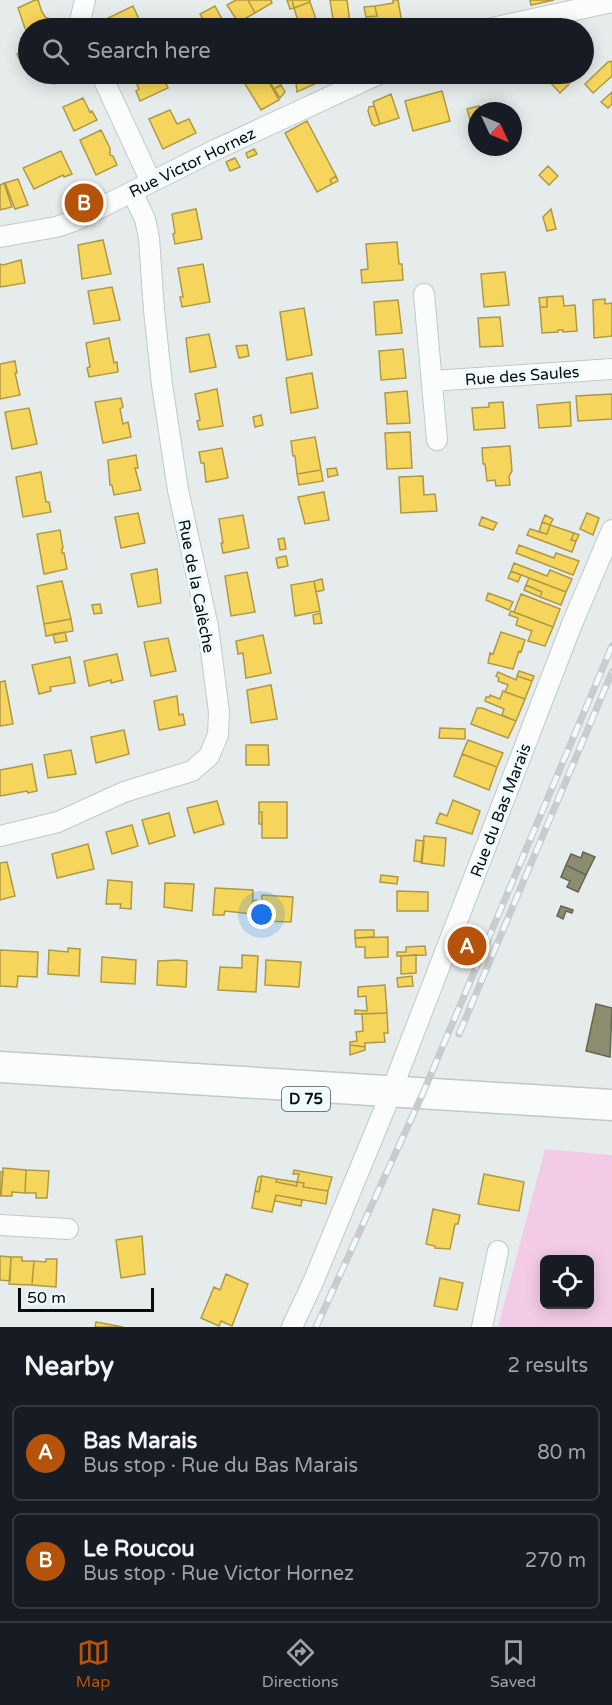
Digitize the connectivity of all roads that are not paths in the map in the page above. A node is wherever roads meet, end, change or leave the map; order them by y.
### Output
1 (85, 0) edge
2 (612, 2) edge
3 (81, 18) edge
4 (538, 18) edge
5 (105, 84) edge
6 (357, 84) edge
7 (151, 182) junction
8 (132, 192) junction
9 (0, 237) edge
10 (424, 294) dead end
11 (612, 369) edge
12 (432, 381) junction
13 (437, 440) dead end
14 (612, 530) edge
15 (0, 836) edge
16 (0, 1067) edge
17 (0, 1080) edge
18 (389, 1097) junction
19 (612, 1106) edge
20 (612, 1118) edge
21 (0, 1225) edge
22 (68, 1228) dead end
23 (498, 1251) dead end
24 (292, 1327) edge
25 (482, 1327) edge

1 - 3 street
2 - 4 street
5 - 7 street
6 - 7 street, Rue Victor Hornez
7 - 8 street, Rue Victor Hornez
8 - 9 street, Rue Victor Hornez
8 - 15 street, Rue de la Calèche
10 - 12 street
11 - 12 street, Rue des Saules
12 - 13 street
14 - 18 street, Rue du Bas Marais
16 - 18 main road, D 75
17 - 18 main road, D 75
18 - 19 main road, D 75
18 - 20 main road, D 75
18 - 24 street, Rue du Bas Marais
21 - 22 street
23 - 25 street

